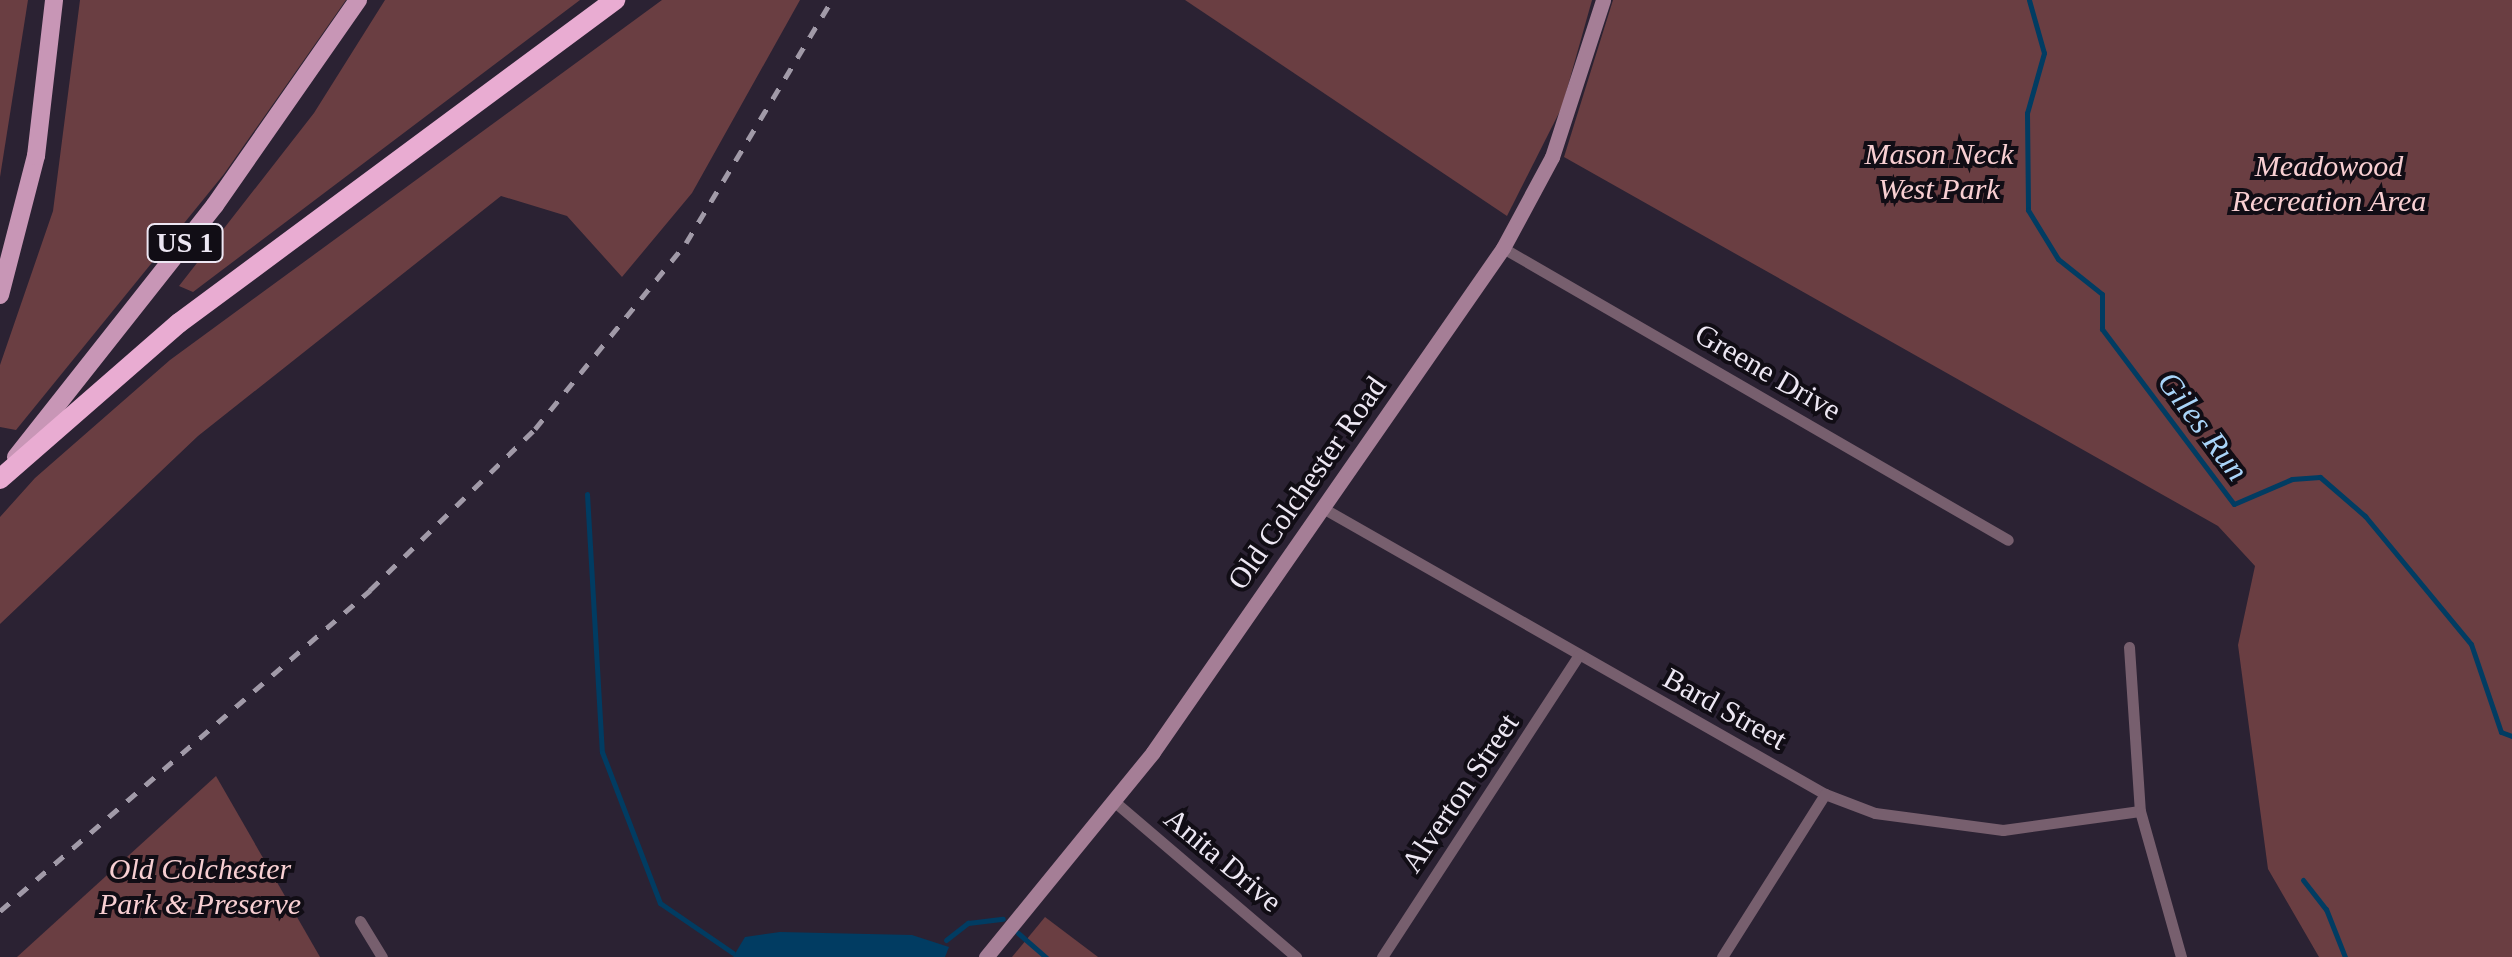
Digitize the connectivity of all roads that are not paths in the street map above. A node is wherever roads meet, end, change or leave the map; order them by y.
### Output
1 (54, 0) edge
2 (358, 0) edge
3 (615, 0) edge
4 (1603, 0) edge
5 (1503, 248) junction
6 (0, 294) edge
7 (0, 478) edge
8 (1321, 507) junction
9 (2008, 540) dead end
10 (2129, 648) dead end
11 (1579, 655) junction
12 (1825, 794) junction
13 (1116, 803) junction
14 (2140, 811) junction
15 (360, 922) dead end
16 (382, 957) edge
17 (986, 957) edge
18 (1296, 957) edge
19 (1382, 957) edge
20 (1722, 957) edge
21 (2181, 957) edge

1 - 6 main road
2 - 7 main road, US 1
3 - 7 highway
4 - 5 street, Old Colchester Road
5 - 8 street, Old Colchester Road
5 - 9 street, Greene Drive
8 - 11 street, Bard Street
8 - 13 street, Old Colchester Road
10 - 14 street
11 - 12 street, Bard Street
11 - 19 street, Alverton Street
12 - 14 street, Bard Street
12 - 20 street
13 - 17 street, Old Colchester Road
13 - 18 street, Anita Drive
14 - 21 street
15 - 16 street

